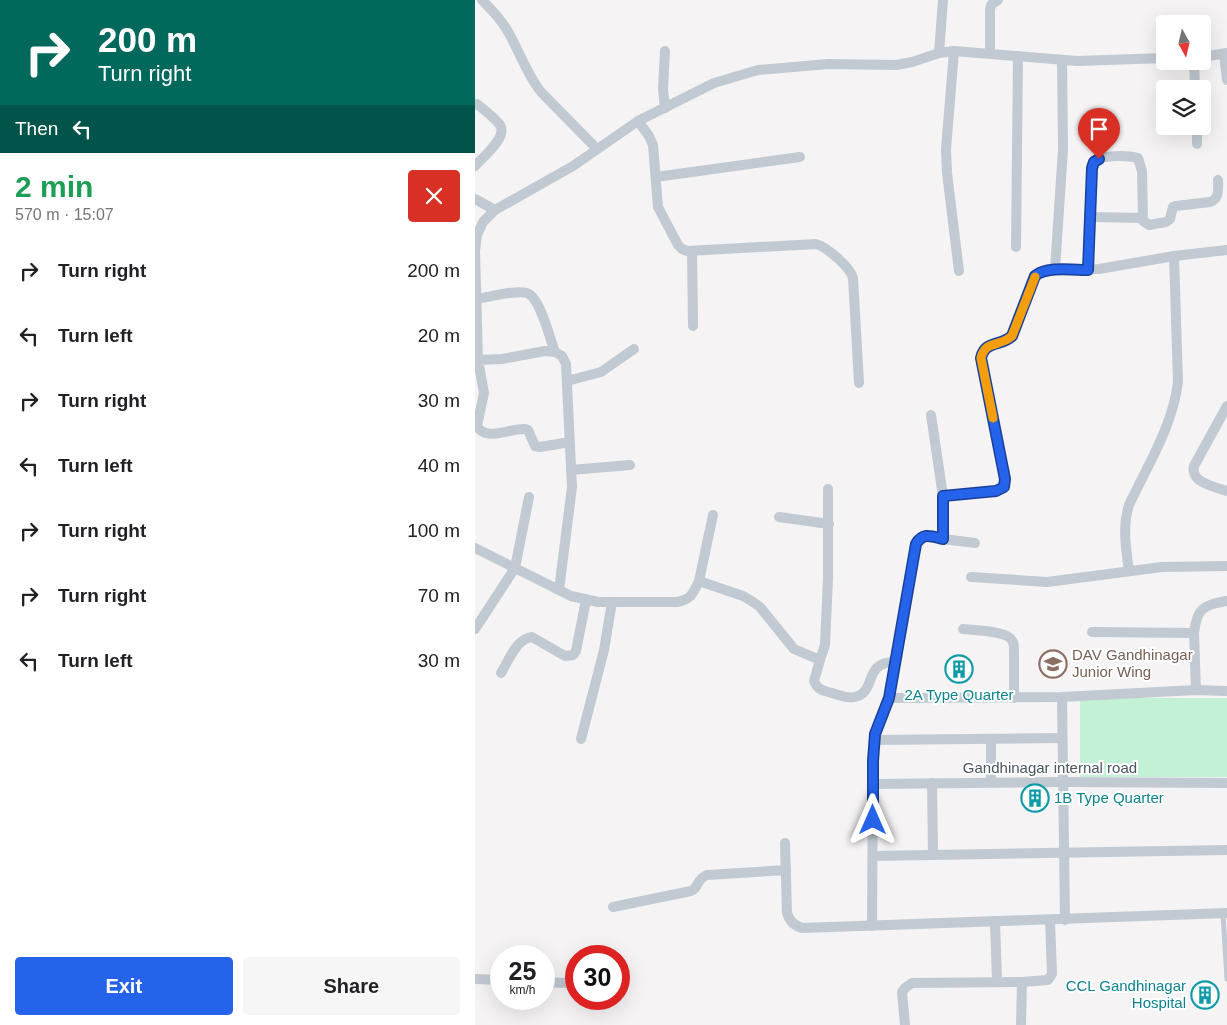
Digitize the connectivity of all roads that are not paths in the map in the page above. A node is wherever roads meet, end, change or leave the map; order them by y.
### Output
1 (481, 0) edge
2 (943, 0) edge
3 (999, 0) edge
4 (665, 51) dead end
5 (954, 51) junction
6 (939, 53) junction
7 (990, 53) junction
8 (1225, 53) edge
9 (1018, 56) junction
10 (1211, 56) edge
11 (1156, 58) edge
12 (1062, 60) junction
13 (1227, 80) edge
14 (477, 104) dead end
15 (665, 108) junction
16 (638, 121) junction
17 (1197, 135) edge
18 (1197, 144) dead end
19 (597, 149) junction
20 (800, 157) dead end
21 (475, 166) edge
22 (656, 177) junction
23 (1218, 180) dead end
24 (475, 199) edge
25 (495, 210) junction
26 (1091, 217) junction
27 (1143, 218) junction
28 (1016, 247) dead end
29 (1227, 250) edge
30 (692, 251) junction
31 (1174, 256) junction
32 (1055, 270) junction
33 (1088, 270) junction
34 (959, 271) dead end
35 (476, 300) junction
36 (693, 326) dead end
37 (634, 350) dead end
38 (555, 352) junction
39 (476, 360) edge
40 (567, 381) junction
41 (859, 383) dead end
42 (1227, 406) edge
43 (931, 415) dead end
44 (570, 442) junction
45 (630, 465) dead end
46 (571, 470) junction
47 (828, 489) dead end
48 (1227, 491) edge
49 (943, 496) junction
50 (529, 497) dead end
51 (713, 515) dead end
52 (779, 517) dead end
53 (829, 524) junction
54 (943, 539) junction
55 (975, 543) dead end
56 (475, 548) edge
57 (1227, 566) edge
58 (515, 568) junction
59 (1129, 571) junction
60 (971, 577) dead end
61 (699, 580) junction
62 (559, 590) junction
63 (586, 600) junction
64 (1227, 601) edge
65 (612, 602) junction
66 (475, 629) edge
67 (963, 629) dead end
68 (1092, 632) dead end
69 (1194, 633) junction
70 (821, 660) junction
71 (895, 662) junction
72 (501, 673) dead end
73 (1196, 690) junction
74 (1227, 692) edge
75 (1062, 697) junction
76 (889, 698) junction
77 (1014, 698) junction
78 (1063, 738) junction
79 (581, 739) dead end
80 (991, 739) junction
81 (875, 740) junction
82 (991, 782) junction
83 (1063, 782) junction
84 (932, 783) junction
85 (1227, 783) edge
86 (873, 784) junction
87 (785, 843) dead end
88 (1227, 850) edge
89 (1063, 852) junction
90 (933, 854) junction
91 (873, 856) junction
92 (786, 870) junction
93 (613, 907) dead end
94 (1225, 913) edge
95 (1050, 920) junction
96 (1065, 920) junction
97 (995, 921) junction
98 (872, 926) junction
99 (475, 979) edge
100 (1227, 979) edge
101 (490, 980) edge
102 (997, 981) junction
103 (1022, 982) junction
104 (905, 1025) edge
105 (1021, 1025) edge

1 - 19 street
2 - 6 street
3 - 7 street
4 - 15 street
5 - 6 street
5 - 7 street
5 - 34 street
6 - 15 street
7 - 9 street
8 - 10 street
8 - 13 street
9 - 12 street
9 - 28 street
11 - 12 street
12 - 32 street
14 - 21 street
15 - 16 street
16 - 19 street
16 - 22 street
17 - 18 street
19 - 25 street
20 - 22 street
22 - 30 street
23 - 27 street
24 - 25 street
25 - 35 street
26 - 27 street
26 - 27 street
26 - 33 street
29 - 31 street
30 - 36 street
30 - 41 street
31 - 33 street
31 - 59 street
32 - 33 street
32 - 49 street
35 - 38 street
35 - 39 street
37 - 40 street
38 - 39 street
38 - 40 street
39 - 44 street
40 - 44 street
42 - 48 street
43 - 49 street
44 - 46 street
45 - 46 street
46 - 62 street
47 - 53 street
49 - 54 street
50 - 58 street
51 - 61 street
52 - 53 street
53 - 70 street
54 - 55 street
54 - 71 street
56 - 58 street
57 - 59 street
58 - 62 street
58 - 66 street
59 - 60 street
61 - 65 street
61 - 70 street
62 - 63 street
63 - 65 street
63 - 72 street
64 - 69 street
65 - 79 street
67 - 77 street
68 - 69 street
69 - 73 street
70 - 71 street
71 - 76 street
73 - 74 street
73 - 75 street
75 - 77 street
75 - 78 street
76 - 77 street
76 - 81 street
78 - 80 street
78 - 83 street
80 - 81 street
80 - 82 street
81 - 86 street
82 - 83 street, Gandhinagar internal road
82 - 84 street, Gandhinagar internal road
83 - 85 street, Gandhinagar internal road
83 - 89 street
84 - 86 street, Gandhinagar internal road
84 - 90 street
86 - 91 street
87 - 92 street
88 - 89 street
89 - 90 street
89 - 96 street
90 - 91 street
91 - 98 street
92 - 93 street
92 - 98 street
94 - 96 street
94 - 100 lane
95 - 96 street
95 - 97 street
95 - 103 street
97 - 98 street
97 - 102 street
99 - 101 street
102 - 103 street
102 - 104 street
103 - 105 street

